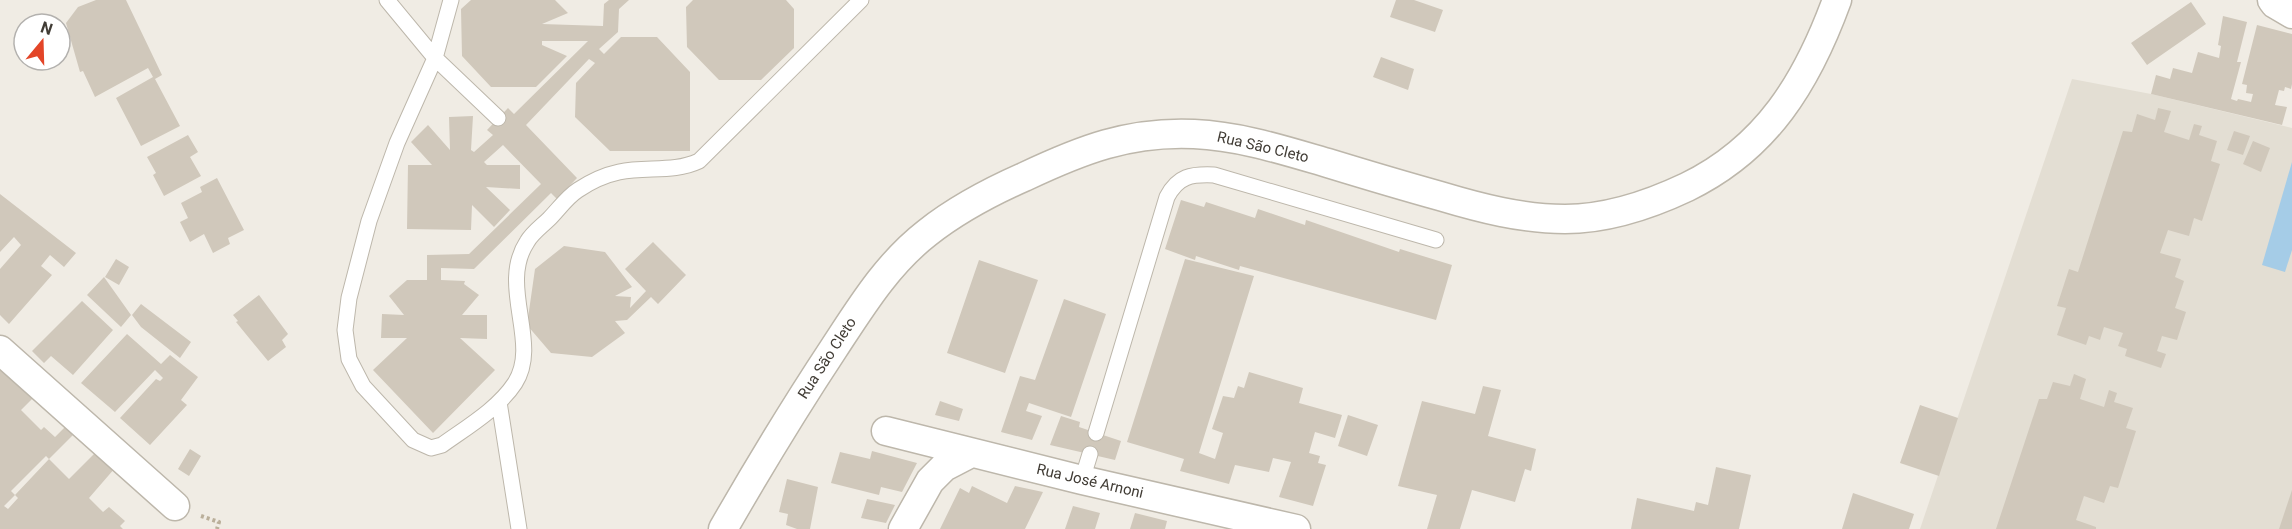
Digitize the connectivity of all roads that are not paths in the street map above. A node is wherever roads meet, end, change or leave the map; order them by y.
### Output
1 (387, 0) edge
2 (451, 0) edge
3 (861, 0) edge
4 (1837, 0) edge
5 (2272, 0) edge
6 (2292, 14) edge
7 (435, 58) junction
8 (498, 118) dead end
9 (1436, 240) dead end
10 (0, 350) edge
11 (499, 402) junction
12 (886, 431) dead end
13 (1096, 433) dead end
14 (971, 453) junction
15 (175, 506) dead end
16 (519, 529) edge
17 (723, 529) edge
18 (903, 529) edge
19 (1296, 529) edge

1 - 7 lane
2 - 7 lane
3 - 11 lane
4 - 17 street, Rua São Cleto
5 - 6 street
7 - 8 lane
7 - 11 lane
9 - 13 lane
10 - 15 street
11 - 16 lane
12 - 14 street, Rua José Arnoni
14 - 18 street
14 - 19 street, Rua José Arnoni

